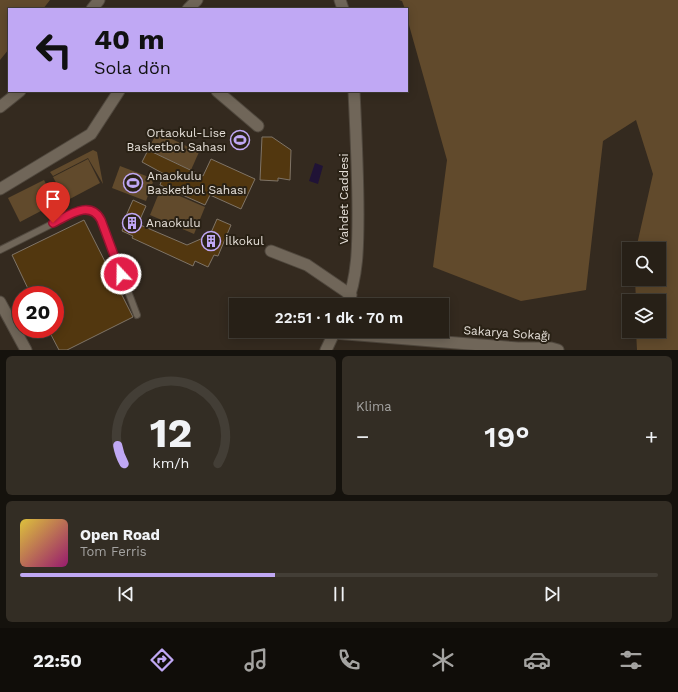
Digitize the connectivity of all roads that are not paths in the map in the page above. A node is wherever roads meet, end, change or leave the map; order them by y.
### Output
1 (99, 0) edge
2 (197, 0) edge
3 (93, 8) edge
4 (189, 8) edge
5 (19, 92) edge
6 (119, 92) edge
7 (218, 92) edge
8 (354, 92) edge
9 (0, 107) edge
10 (258, 126) dead end
11 (0, 189) edge
12 (0, 250) edge
13 (271, 251) dead end
14 (346, 298) edge
15 (348, 298) edge
16 (0, 302) edge
17 (137, 315) dead end
18 (331, 338) edge
19 (403, 338) edge
20 (26, 350) edge
21 (326, 350) edge
22 (558, 350) edge

1 - 3 street
2 - 4 street
5 - 9 street
6 - 11 street
7 - 10 street
8 - 15 street, Vahdet Caddesi
12 - 17 lane
13 - 14 street
16 - 20 street
18 - 21 street
19 - 22 street, Sakarya Sokağı

